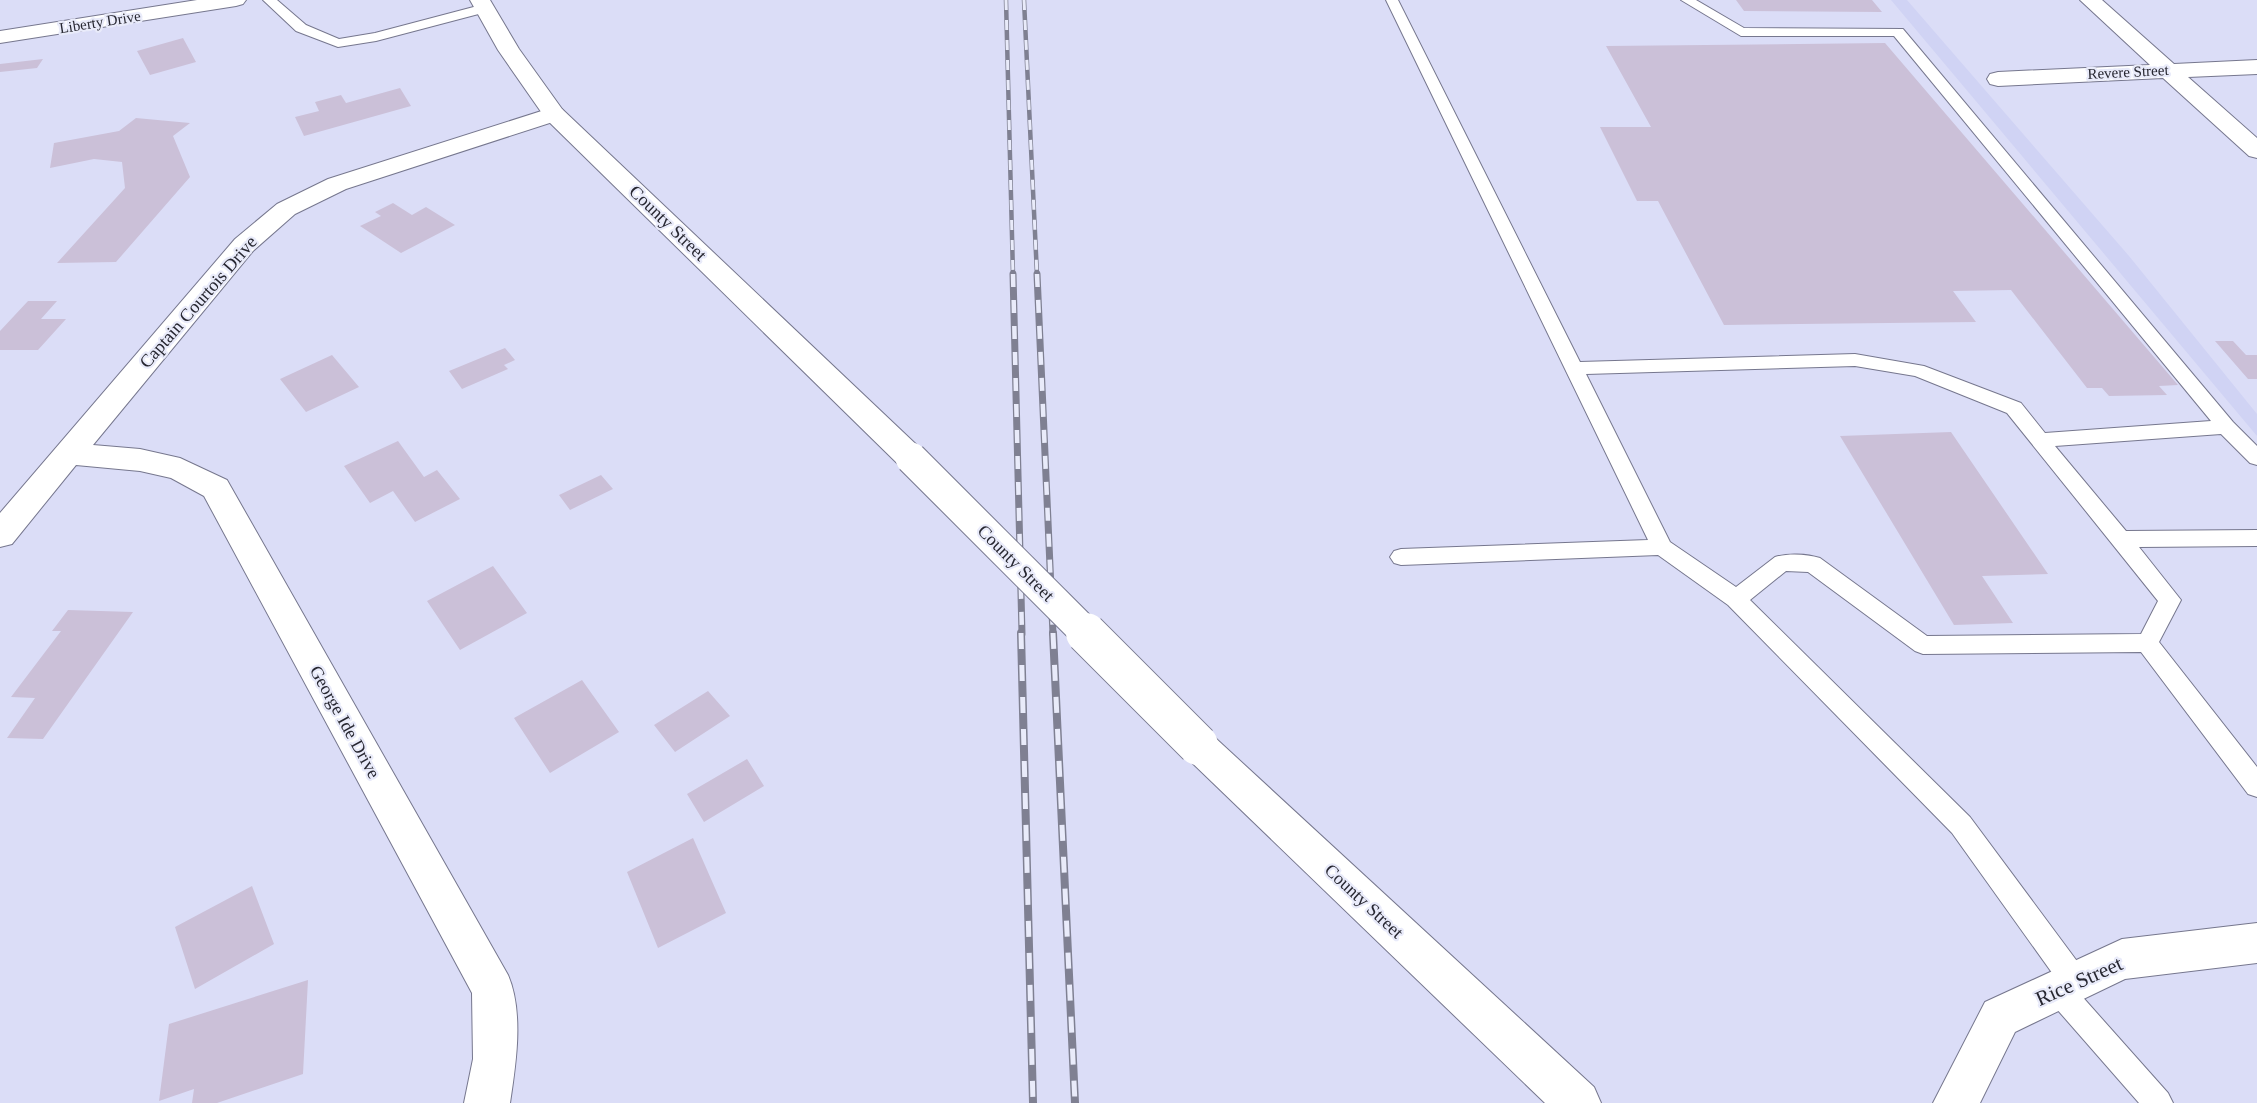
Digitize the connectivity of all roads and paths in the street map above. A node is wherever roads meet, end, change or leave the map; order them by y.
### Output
1 (236, 0) edge
2 (270, 0) edge
3 (1392, 0) edge
4 (1687, 0) edge
5 (2090, 0) edge
6 (482, 4) edge
7 (0, 37) edge
8 (2257, 67) edge
9 (2168, 70) junction
10 (1998, 79) dead end
11 (554, 114) junction
12 (2257, 152) edge
13 (1574, 368) junction
14 (2226, 427) junction
15 (2041, 440) junction
16 (69, 454) junction
17 (2257, 458) edge
18 (0, 536) edge
19 (2257, 538) edge
20 (2121, 539) junction
21 (1662, 547) junction
22 (1401, 557) dead end
23 (1736, 599) junction
24 (2147, 643) junction
25 (2257, 786) edge
26 (2257, 943) edge
27 (2066, 985) junction
28 (487, 1103) edge
29 (1578, 1103) edge
30 (1956, 1103) edge
31 (2158, 1103) edge

1 - 7 street, Liberty Drive
2 - 6 lane
3 - 13 lane
4 - 14 lane
5 - 9 street
6 - 11 street, County Street
8 - 9 street, Revere Street
9 - 10 street, Revere Street
9 - 12 street
11 - 16 street, Captain Courtois Drive
11 - 29 street, County Street, bridge
13 - 15 lane
13 - 21 lane
14 - 15 lane
14 - 17 lane
15 - 20 lane
16 - 18 street, Captain Courtois Drive
16 - 28 street, George Ide Drive
19 - 20 lane
20 - 24 lane
21 - 22 lane
21 - 23 lane
23 - 24 lane
23 - 27 lane
24 - 25 lane
26 - 27 street, Rice Street
27 - 30 street, Rice Street
27 - 31 lane

